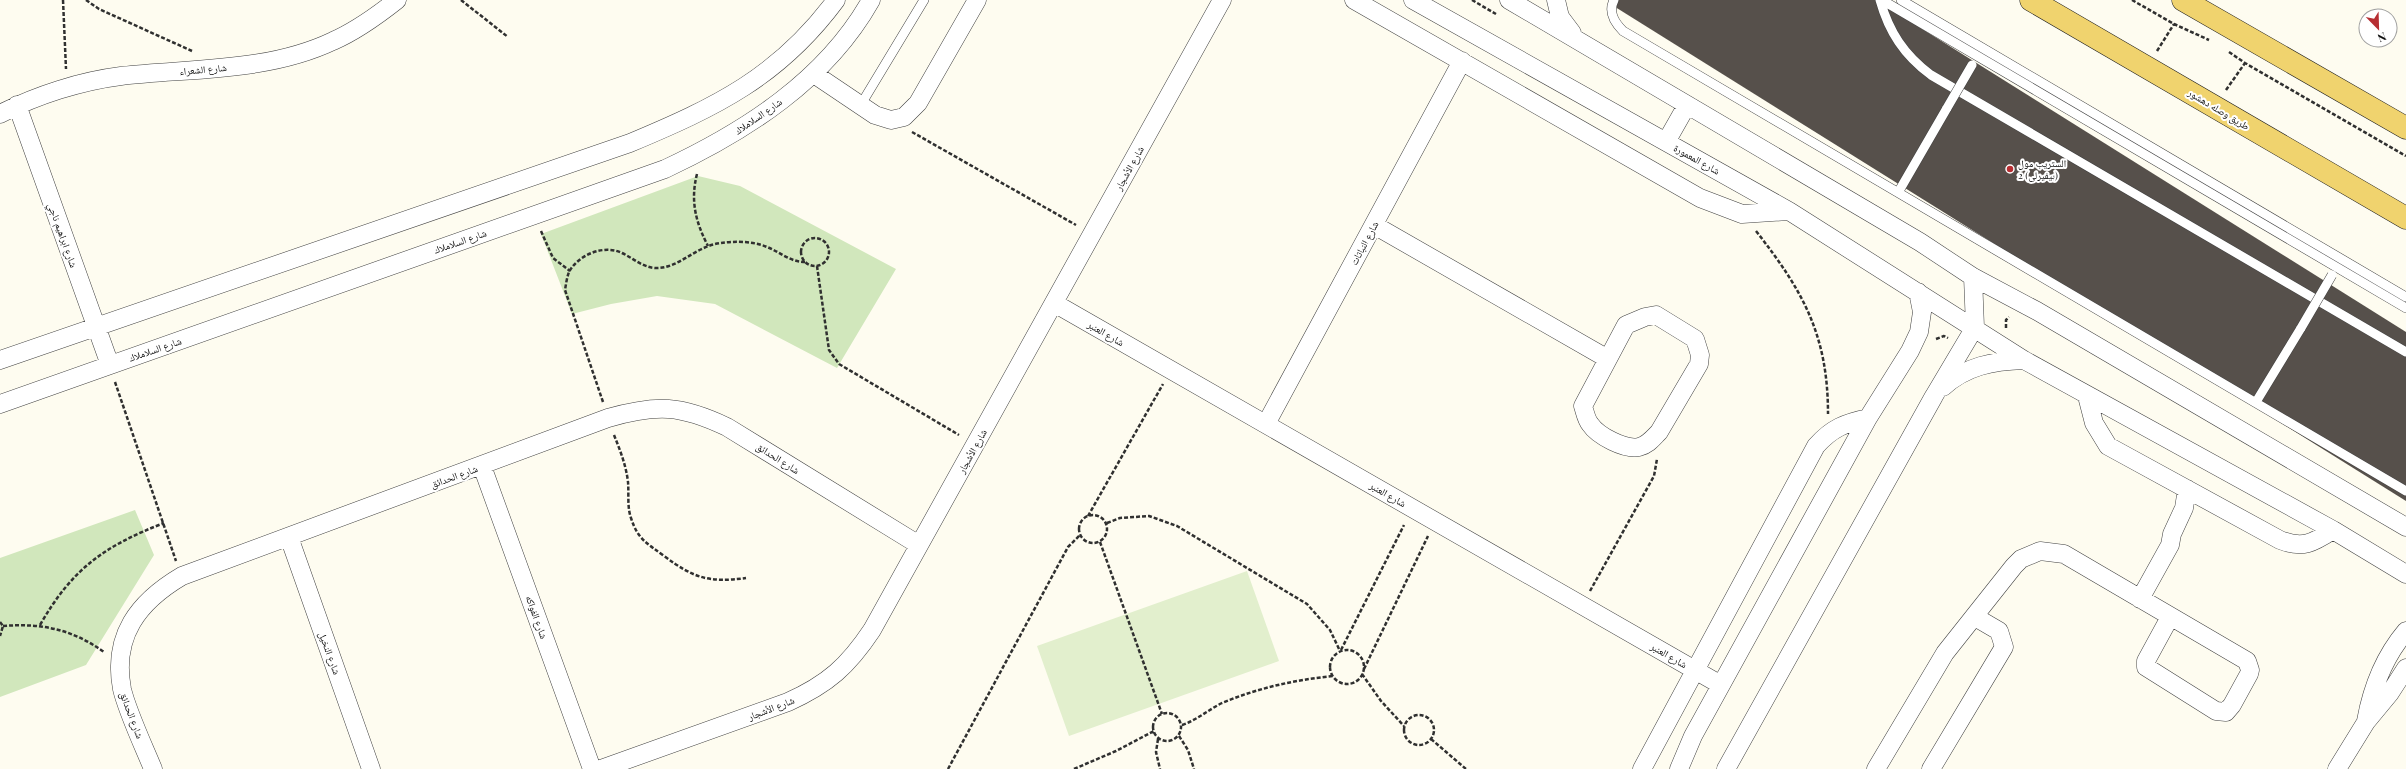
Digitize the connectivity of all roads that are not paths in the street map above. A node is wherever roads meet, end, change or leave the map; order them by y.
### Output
1 (397, 0) edge
2 (836, 0) edge
3 (871, 0) edge
4 (924, 0) edge
5 (977, 0) edge
6 (1222, 0) edge
7 (1354, 0) edge
8 (1413, 0) edge
9 (1509, 0) edge
10 (1556, 0) edge
11 (1614, 0) edge
12 (1881, 0) edge
13 (1901, 0) edge
14 (2031, 0) edge
15 (2183, 0) edge
16 (1575, 37) junction
17 (1980, 52) junction
18 (1462, 61) junction
19 (814, 74) junction
20 (17, 105) junction
21 (1687, 105) junction
22 (860, 106) junction
23 (0, 114) edge
24 (2406, 128) edge
25 (1666, 142) junction
26 (1899, 191) junction
27 (1789, 211) junction
28 (2406, 218) edge
29 (1374, 224) junction
30 (2337, 267) junction
31 (1973, 277) junction
32 (1918, 292) junction
33 (2406, 297) edge
34 (1054, 304) junction
35 (2406, 308) edge
36 (96, 327) junction
37 (1975, 327) junction
38 (2406, 352) edge
39 (1608, 359) junction
40 (0, 360) edge
41 (2024, 360) junction
42 (110, 365) junction
43 (1934, 396) junction
44 (2087, 396) junction
45 (2256, 402) junction
46 (0, 404) edge
47 (1868, 418) junction
48 (1266, 424) junction
49 (482, 466) junction
50 (2188, 490) junction
51 (2406, 491) edge
52 (2208, 501) junction
53 (2406, 527) edge
54 (2333, 530) junction
55 (289, 537) junction
56 (920, 545) junction
57 (2170, 545) junction
58 (2406, 574) edge
59 (2140, 599) junction
60 (2170, 616) junction
61 (1975, 617) junction
62 (2406, 631) edge
63 (2406, 668) edge
64 (1695, 670) junction
65 (1721, 685) junction
66 (2366, 722) junction
67 (153, 769) edge
68 (371, 769) edge
69 (592, 769) edge
70 (601, 769) edge
71 (1642, 769) edge
72 (1678, 769) edge
73 (1726, 769) edge
74 (1876, 769) edge
75 (1931, 769) edge
76 (2338, 769) edge

1 - 20 street, شارع الشعراء
2 - 36 street
3 - 19 street, شارع السلاملاك
4 - 22 lane
5 - 22 street
6 - 34 street, شارع الأشجار
7 - 18 street
8 - 25 street, شارع المعمورة
9 - 16 street
10 - 16 street
11 - 26 lane
12 - 17 lane
12 - 38 lane
13 - 17 lane
14 - 28 main road, طريق وصله دهشور
15 - 24 main road
16 - 21 street
17 - 26 lane, bridge
17 - 30 lane
18 - 27 street
18 - 29 street, شارع النباتات
19 - 22 street
19 - 42 street, شارع السلاملاك
20 - 23 street, شارع الشعراء
20 - 36 street, شارع ابراهيم ناجي
21 - 25 street
21 - 31 street
25 - 27 street, شارع المعمورة
26 - 45 lane
27 - 32 street, شارع المعمورة
29 - 39 street
29 - 48 street, شارع النباتات
30 - 33 lane
30 - 35 lane
30 - 45 lane, bridge
31 - 37 street
31 - 53 street
32 - 37 street, شارع المعمورة
32 - 47 street
34 - 48 street, شارع العنبر
34 - 56 street, شارع الأشجار
36 - 40 street
36 - 42 street, شارع ابراهيم ناجي
37 - 41 street, شارع المعمورة
37 - 43 street
39 - 39 street
41 - 43 street
41 - 44 street, شارع المعمورة
42 - 46 street, شارع السلاملاك
43 - 73 street
44 - 50 street
44 - 54 street, شارع المعمورة
45 - 51 lane
47 - 64 street
47 - 65 street
48 - 64 street, شارع العنبر
49 - 55 street, شارع الحدائق
49 - 56 street, شارع الحدائق
49 - 69 street, شارع الفواكه
50 - 52 street
50 - 57 street
52 - 54 street
52 - 57 street
54 - 58 street, شارع المعمورة
55 - 67 street, شارع الحدائق
55 - 68 street, شارع النخيل
56 - 70 street, شارع الأشجار
57 - 59 street
59 - 60 street
59 - 61 street
60 - 60 street
61 - 74 street
61 - 75 street
62 - 66 street
63 - 66 street
64 - 65 street, شارع العنبر
64 - 71 street
65 - 72 street
66 - 76 street

